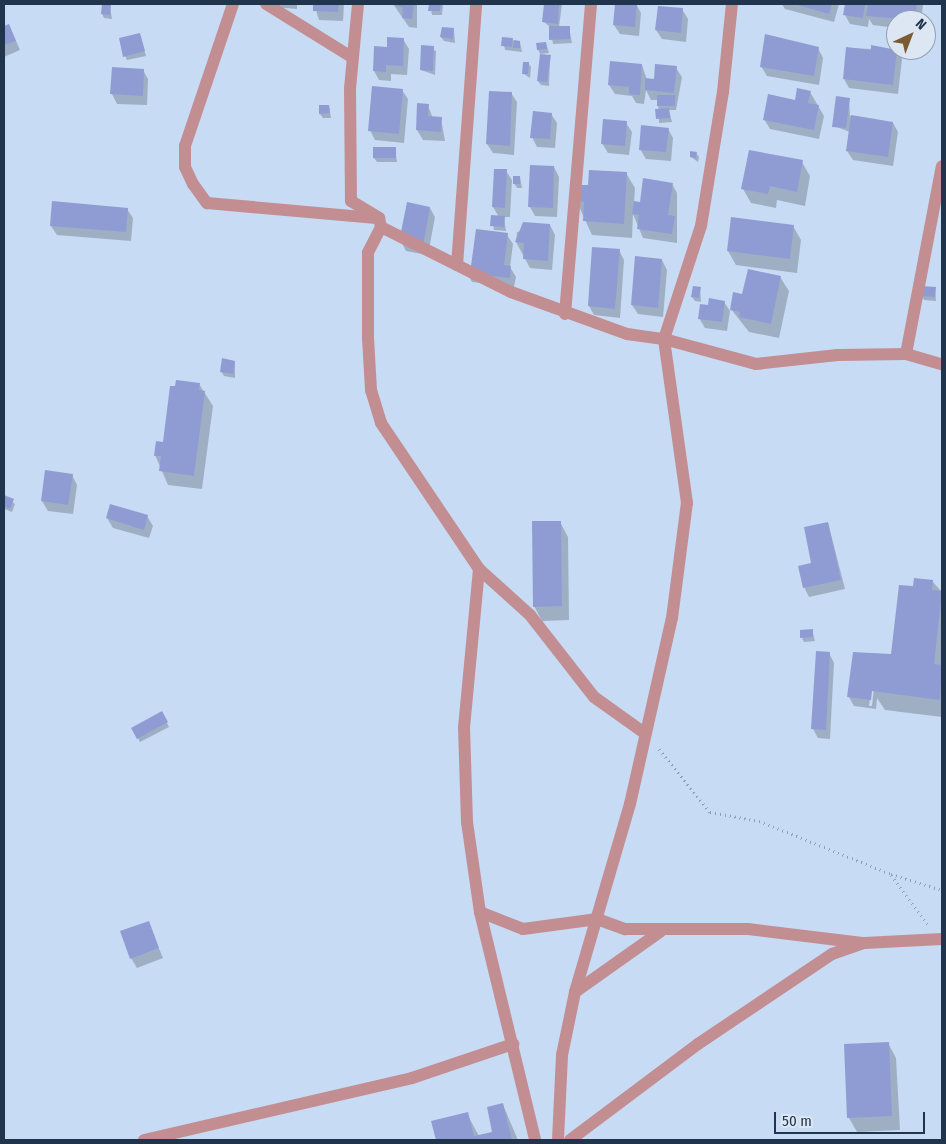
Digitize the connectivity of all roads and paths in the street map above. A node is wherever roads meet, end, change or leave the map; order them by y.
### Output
1 (233, 4) edge
2 (266, 4) edge
3 (358, 4) edge
4 (476, 4) edge
5 (591, 4) edge
6 (732, 4) edge
7 (353, 58) junction
8 (942, 166) edge
9 (380, 223) junction
10 (457, 265) junction
11 (565, 314) junction
12 (664, 339) junction
13 (906, 354) junction
14 (942, 364) edge
15 (479, 569) junction
16 (643, 732) junction
17 (891, 874) junction
18 (942, 890) edge
19 (480, 912) junction
20 (597, 919) junction
21 (662, 932) junction
22 (940, 939) edge
23 (864, 943) junction
24 (575, 992) junction
25 (513, 1044) junction
26 (144, 1140) edge
27 (536, 1140) edge
28 (558, 1140) edge
29 (570, 1140) edge

1 - 9 street
2 - 7 street
3 - 7 street
4 - 10 street
5 - 11 street
6 - 12 street
7 - 9 street
8 - 13 street
9 - 10 street
9 - 15 street
10 - 11 street
11 - 12 street
12 - 13 street
12 - 16 street
13 - 14 street
15 - 16 street
15 - 19 street
16 - 17 path
16 - 20 street
17 - 18 path
17 - 22 path
19 - 20 street
19 - 25 street
20 - 21 street
20 - 24 street
21 - 23 street
21 - 24 street
22 - 23 street
23 - 29 street
24 - 28 street
25 - 26 street
25 - 27 street

